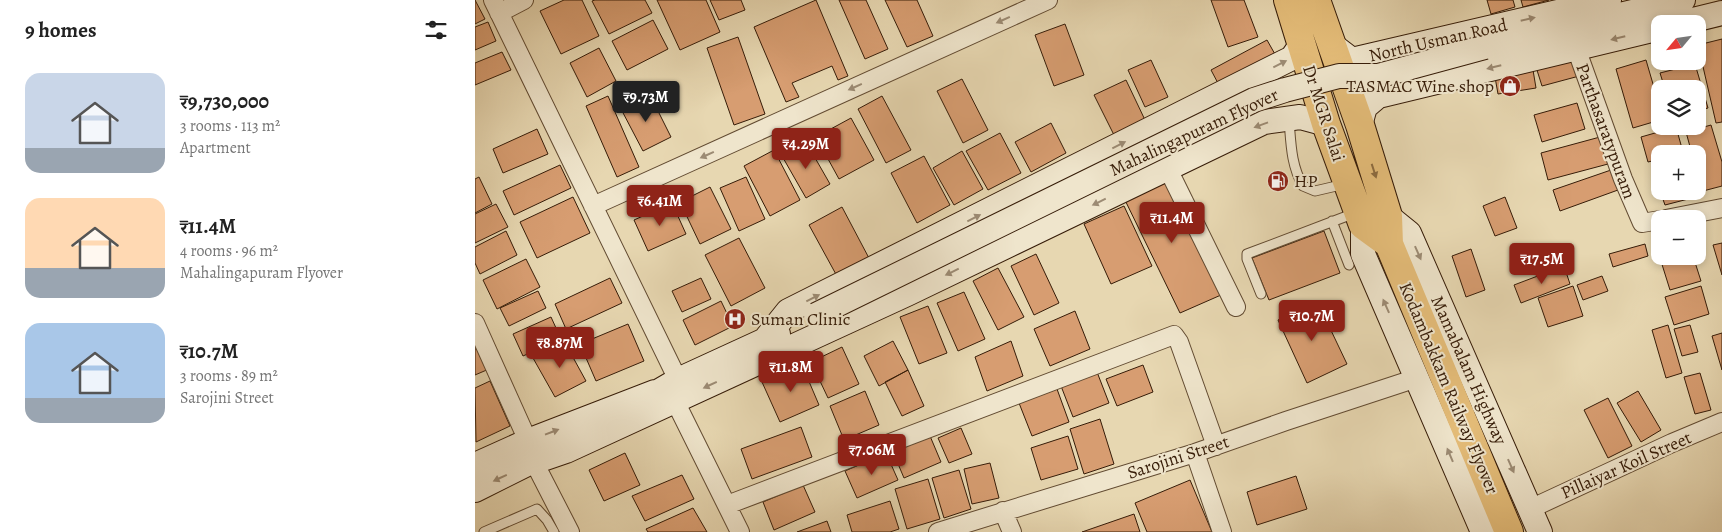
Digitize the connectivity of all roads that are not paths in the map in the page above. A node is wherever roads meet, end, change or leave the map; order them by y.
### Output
1 (524, 0) edge
2 (1048, 0) edge
3 (1288, 0) edge
4 (1316, 0) edge
5 (1609, 0) edge
6 (1683, 0) edge
7 (496, 6) edge
8 (1561, 6) edge
9 (1722, 13) edge
10 (1706, 17) edge
11 (1651, 30) edge
12 (1331, 44) junction
13 (1301, 45) junction
14 (1413, 46) junction
15 (1576, 48) junction
16 (1422, 85) junction
17 (1289, 119) junction
18 (1325, 124) junction
19 (1360, 125) junction
20 (1168, 169) junction
21 (1347, 184) junction
22 (593, 206) junction
23 (1722, 208) edge
24 (1706, 211) edge
25 (1389, 216) junction
26 (1360, 219) junction
27 (1332, 221) junction
28 (1651, 222) edge
29 (1390, 248) junction
30 (1349, 264) dead end
31 (1261, 294) dead end
32 (1236, 307) dead end
33 (475, 323) edge
34 (764, 340) junction
35 (1417, 378) junction
36 (673, 389) junction
37 (1722, 422) edge
38 (1216, 446) junction
39 (531, 451) junction
40 (1195, 453) junction
41 (475, 466) edge
42 (475, 490) edge
43 (727, 505) junction
44 (1530, 509) junction
45 (1003, 511) junction
46 (484, 532) edge
47 (554, 532) edge
48 (570, 532) edge
49 (740, 532) edge
50 (938, 532) edge
51 (1012, 532) edge
52 (1222, 532) edge
53 (1483, 532) edge
54 (1509, 532) edge
55 (1540, 532) edge

1 - 7 street
2 -> 22 street
3 - 13 main road, Dr MGR Salai
4 - 12 main road, Dr MGR Salai
5 - 8 main road, North Usman Road
6 - 34 main road, Mahalingapuram Flyover, bridge
7 - 22 street
14 -> 8 main road, North Usman Road
9 - 10 main road
11 -> 15 main road
12 - 14 main road, North Usman Road
12 - 19 main road, Dr MGR Salai
13 - 18 main road, Dr MGR Salai
34 -> 13 main road
14 - 16 main road
15 -> 16 main road
15 - 28 street, Parthasaratypuram
16 - 19 main road
17 - 18 main road
17 -> 20 main road
17 - 21 lane
18 - 21 main road, Dr MGR Salai
19 -> 25 main road, Dr MGR Salai
20 - 32 street
20 -> 36 main road
21 - 26 main road, Dr MGR Salai
22 - 36 street
23 - 24 street
25 - 29 main road, Kodambakkam Railway Flyover
25 -> 44 main road, Mamabalam Highway
26 - 27 lane
26 - 29 main road
35 -> 26 main road
27 - 30 lane
27 - 31 lane
29 - 54 main road, Kodambakkam Railway Flyover
33 - 39 street
34 - 36 main road, Mahalingapuram Flyover
35 - 38 street, Sarojini Street
53 -> 35 main road
36 - 39 main road
36 - 43 street
37 - 44 street, Pillaiyar Koil Street
38 - 40 street, Sarojini Street
38 - 43 street
39 - 41 main road
39 -> 42 main road
39 - 48 street
40 - 45 street, Sarojini Street
40 - 52 street
43 - 49 street
44 - 55 main road, Mamabalam Highway
45 - 50 street, Sarojini Street
45 - 51 street
46 - 47 lane

